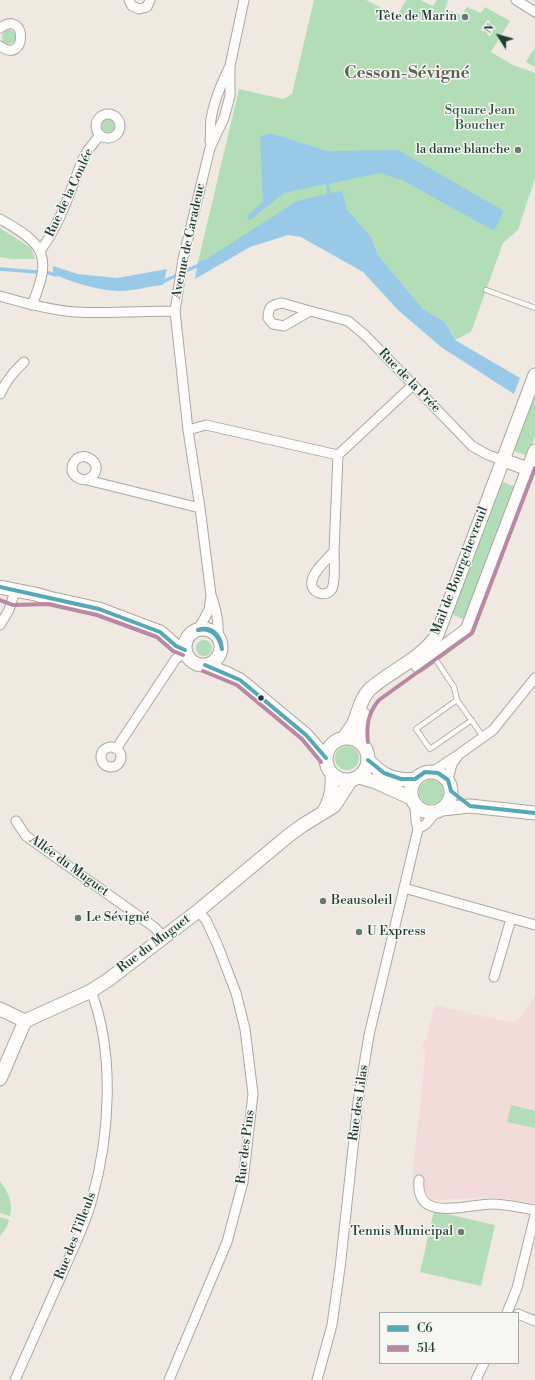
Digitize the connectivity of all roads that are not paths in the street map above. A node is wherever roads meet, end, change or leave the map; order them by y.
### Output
1 (129, 0) edge
2 (150, 0) edge
3 (244, 0) edge
4 (516, 0) edge
5 (535, 12) edge
6 (0, 28) edge
7 (0, 46) edge
8 (230, 66) junction
9 (100, 135) dead end
10 (210, 148) junction
11 (0, 219) edge
12 (40, 251) junction
13 (486, 290) dead end
14 (0, 296) edge
15 (32, 305) junction
16 (535, 308) edge
17 (175, 311) junction
18 (310, 311) dead end
19 (24, 362) dead end
20 (535, 375) edge
21 (413, 385) junction
22 (0, 394) edge
23 (188, 430) junction
24 (535, 451) edge
25 (338, 455) junction
26 (503, 460) junction
27 (532, 470) edge
28 (87, 480) dead end
29 (200, 508) junction
30 (334, 551) dead end
31 (0, 587) edge
32 (0, 594) edge
33 (14, 595) junction
34 (211, 595) junction
35 (0, 625) edge
36 (160, 632) junction
37 (194, 632) junction
38 (220, 642) junction
39 (186, 651) junction
40 (433, 655) junction
41 (205, 665) junction
42 (535, 678) edge
43 (240, 680) junction
44 (457, 700) junction
45 (472, 720) junction
46 (306, 735) junction
47 (484, 738) junction
48 (339, 739) junction
49 (362, 743) junction
50 (116, 750) dead end
51 (458, 755) junction
52 (326, 758) junction
53 (368, 760) junction
54 (432, 772) junction
55 (332, 774) junction
56 (355, 778) junction
57 (415, 779) junction
58 (450, 786) junction
59 (413, 802) junction
60 (470, 806) junction
61 (439, 811) junction
62 (324, 813) junction
63 (535, 813) edge
64 (16, 821) dead end
65 (418, 829) junction
66 (404, 888) junction
67 (198, 911) junction
68 (511, 919) junction
69 (535, 925) edge
70 (164, 937) junction
71 (494, 977) dead end
72 (91, 991) junction
73 (0, 1009) edge
74 (25, 1021) junction
75 (0, 1079) edge
76 (419, 1180) dead end
77 (535, 1210) edge
78 (535, 1215) edge
79 (510, 1312) edge
80 (519, 1314) edge
81 (535, 1320) edge
82 (484, 1364) edge
83 (15, 1380) edge
84 (169, 1380) edge
85 (317, 1380) edge
86 (476, 1380) edge

1 - 2 street
3 - 8 street, Avenue de Caradeuc
4 - 5 street
6 - 7 street
8 - 10 street, Avenue de Caradeuc
8 - 10 street, Avenue de Caradeuc
9 - 12 street, Rue de la Coulée
10 - 17 street, Avenue de Caradeuc
11 - 12 street, Rue de la Coulée
12 - 15 street, Rue de la Coulée
13 - 16 lane
14 - 15 street
15 - 17 street
17 - 23 street, Avenue de Caradeuc
18 - 21 street, Rue de la Prée
19 - 22 street
20 - 26 main road, Mail de Bourgchevreuil
21 - 25 street
21 - 26 street, Rue de la Prée
23 - 25 street
23 - 29 street, Avenue de Caradeuc
24 - 27 main road, Mail de Bourgchevreuil
25 - 30 street
26 - 27 main road
26 - 48 main road, Mail de Bourgchevreuil
27 - 40 main road, Mail de Bourgchevreuil
28 - 29 street
29 - 34 street, Avenue de Caradeuc
31 - 33 main road
32 - 33 main road
33 - 35 street
33 - 36 main road
34 - 37 street, Avenue de Caradeuc
34 - 38 street, Avenue de Caradeuc
36 - 37 main road
36 - 39 main road
37 - 38 main road
37 - 39 main road
38 - 41 main road
38 - 43 main road
39 - 41 main road
39 - 50 street
40 - 44 lane
40 - 49 main road, Mail de Bourgchevreuil
41 - 43 main road
42 - 47 street
43 - 46 main road
44 - 45 lane
44 - 45 lane
45 - 47 lane
46 - 48 main road
46 - 52 main road
47 - 51 street
48 - 49 main road
48 - 52 main road
49 - 53 main road
51 - 54 street
51 - 58 street
52 - 55 main road
53 - 56 main road
53 - 57 main road
54 - 57 main road
54 - 58 main road
55 - 56 main road
55 - 62 main road
56 - 59 main road
56 - 62 main road, Rue du Muguet
57 - 59 main road
58 - 60 main road
58 - 61 main road
59 - 61 main road
59 - 65 street, Rue des Lilas
60 - 61 main road
60 - 63 main road
61 - 65 street
62 - 67 main road, Rue du Muguet
64 - 70 street, Allée du Muguet
65 - 66 street, Rue des Lilas
66 - 68 street
66 - 85 street, Rue des Lilas
67 - 70 main road, Rue du Muguet
67 - 84 street, Rue des Pins
68 - 69 street
68 - 71 street
70 - 72 main road, Rue du Muguet
72 - 74 main road, Rue du Muguet
72 - 83 street, Rue des Tilleuls
73 - 74 main road
74 - 75 main road
76 - 77 street
78 - 79 street
80 - 81 street
82 - 86 street

